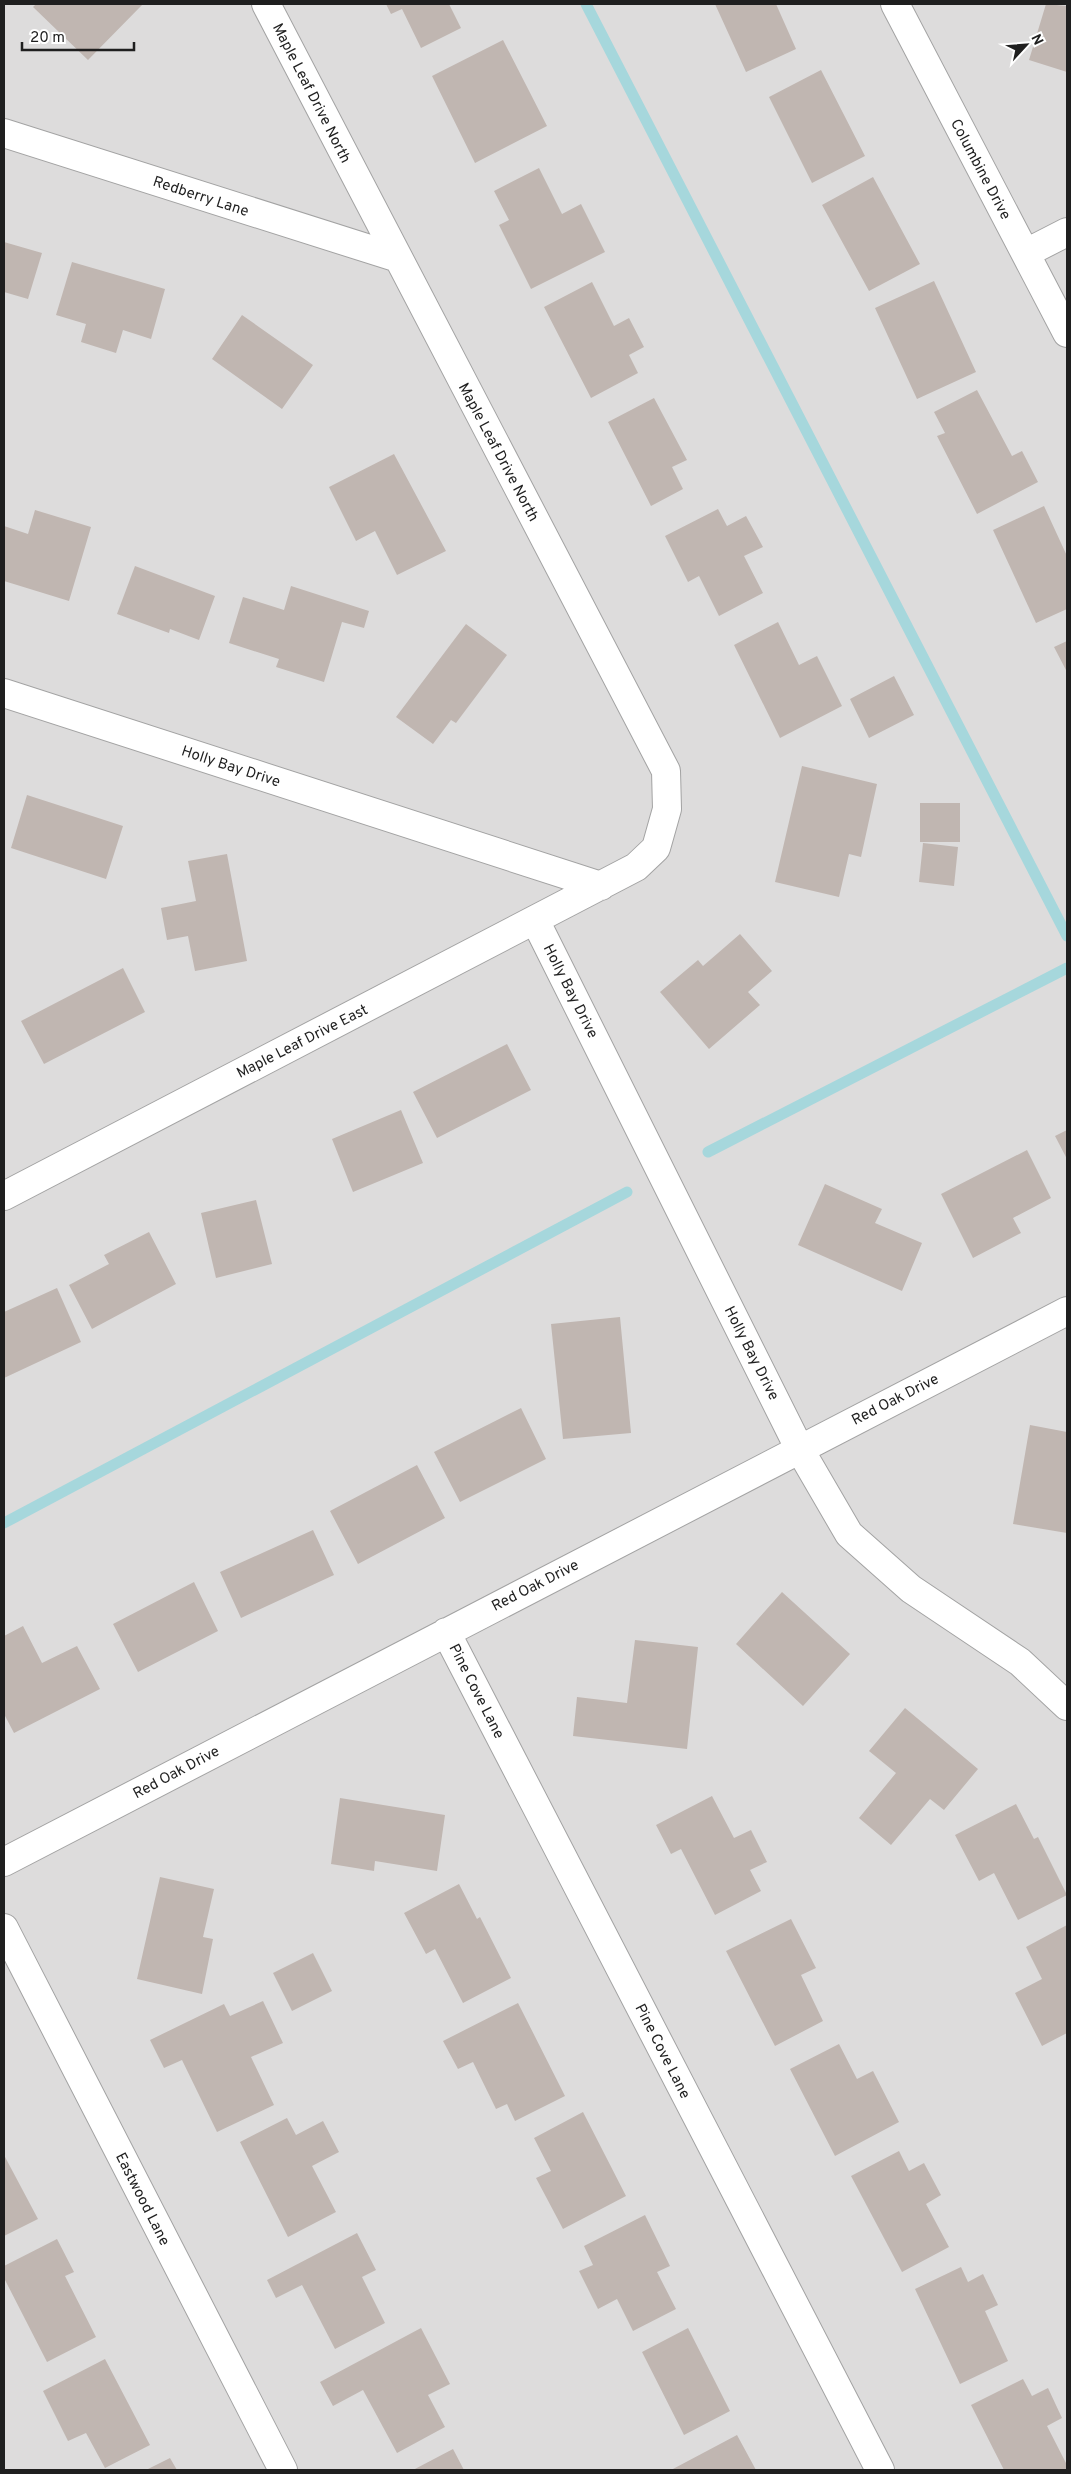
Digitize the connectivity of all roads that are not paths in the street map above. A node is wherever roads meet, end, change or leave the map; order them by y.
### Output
1 (266, 4) edge
2 (896, 4) edge
3 (4, 133) edge
4 (1067, 232) edge
5 (1026, 253) junction
6 (398, 258) junction
7 (1067, 333) edge
8 (4, 693) edge
9 (601, 886) junction
10 (535, 920) junction
11 (4, 1196) edge
12 (1067, 1311) edge
13 (800, 1448) junction
14 (446, 1632) junction
15 (1067, 1706) edge
16 (4, 1862) edge
17 (4, 1928) edge
18 (283, 2470) edge
19 (880, 2470) edge

1 - 6 street, Maple Leaf Drive North
2 - 5 street, Columbine Drive
3 - 6 street, Redberry Lane
4 - 5 street
5 - 7 street, Columbine Drive
6 - 9 street, Maple Leaf Drive North
8 - 9 street, Holly Bay Drive
9 - 10 street, Maple Leaf Drive East
10 - 11 street, Maple Leaf Drive East
10 - 13 street, Holly Bay Drive
12 - 13 street, Red Oak Drive
13 - 14 street, Red Oak Drive
13 - 15 street, Holly Bay Drive
14 - 16 street, Red Oak Drive
14 - 19 street, Pine Cove Lane
17 - 18 street, Eastwood Lane

